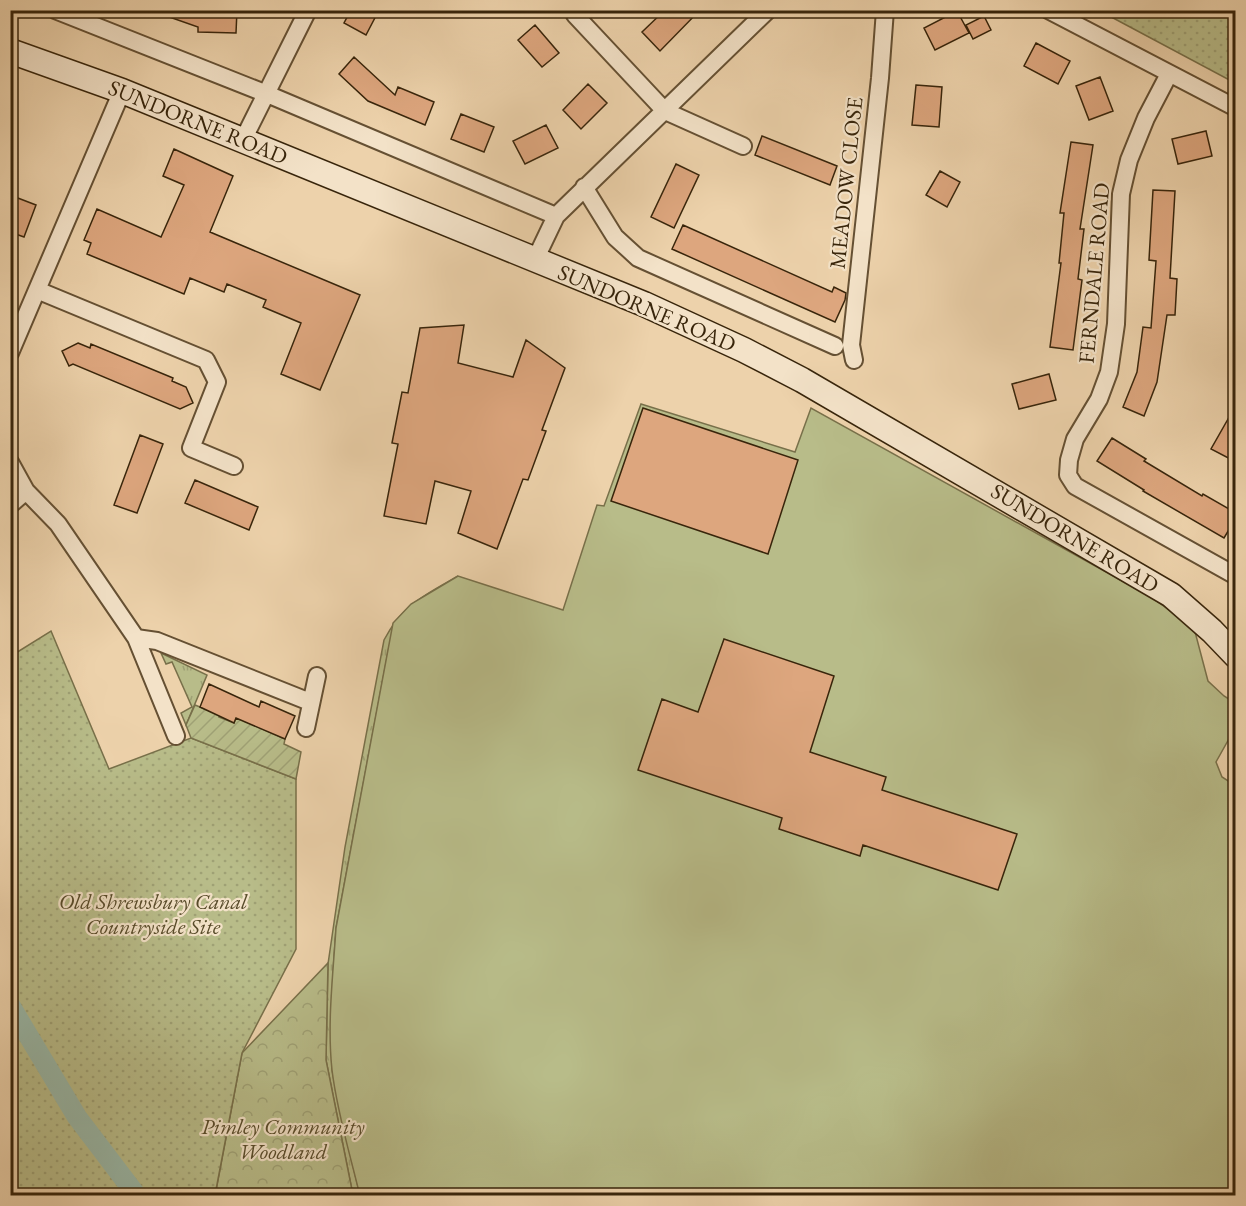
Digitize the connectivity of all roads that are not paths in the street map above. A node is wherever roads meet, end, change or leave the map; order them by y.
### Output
1 (55, 10) edge
2 (308, 10) edge
3 (768, 10) edge
4 (885, 10) edge
5 (1048, 10) edge
6 (575, 15) dead end
7 (10, 51) edge
8 (1169, 74) junction
9 (122, 91) junction
10 (267, 94) junction
11 (1236, 108) edge
12 (665, 111) junction
13 (243, 140) junction
14 (742, 146) dead end
15 (584, 187) junction
16 (556, 216) junction
17 (535, 260) junction
18 (37, 290) junction
19 (835, 346) dead end
20 (10, 353) edge
21 (854, 360) dead end
22 (10, 462) edge
23 (234, 466) dead end
24 (1068, 475) joint
25 (26, 491) junction
26 (10, 505) edge
27 (1234, 573) edge
28 (136, 638) junction
29 (1236, 656) edge
30 (317, 676) dead end
31 (310, 702) junction
32 (306, 728) dead end
33 (177, 736) dead end

1 - 10 street
2 - 10 street
3 - 12 street
4 - 21 street, MEADOW CLOSE
5 - 8 street
6 - 12 street
7 - 9 main road, SUNDORNE ROAD
8 - 11 street
8 - 24 street, FERNDALE ROAD
9 - 13 main road, SUNDORNE ROAD
9 - 18 street
10 - 13 street
10 - 16 street
12 - 14 street
12 - 15 street
13 - 17 main road, SUNDORNE ROAD
15 - 16 street
15 - 19 street, SUNDORNE ROAD
16 - 17 street
17 - 29 main road, SUNDORNE ROAD
18 - 20 street
18 - 23 street
22 - 25 street
24 - 27 street, SUNDORNE ROAD
25 - 26 street
25 - 28 street
28 - 31 street
28 - 33 street
30 - 31 street
31 - 32 street

